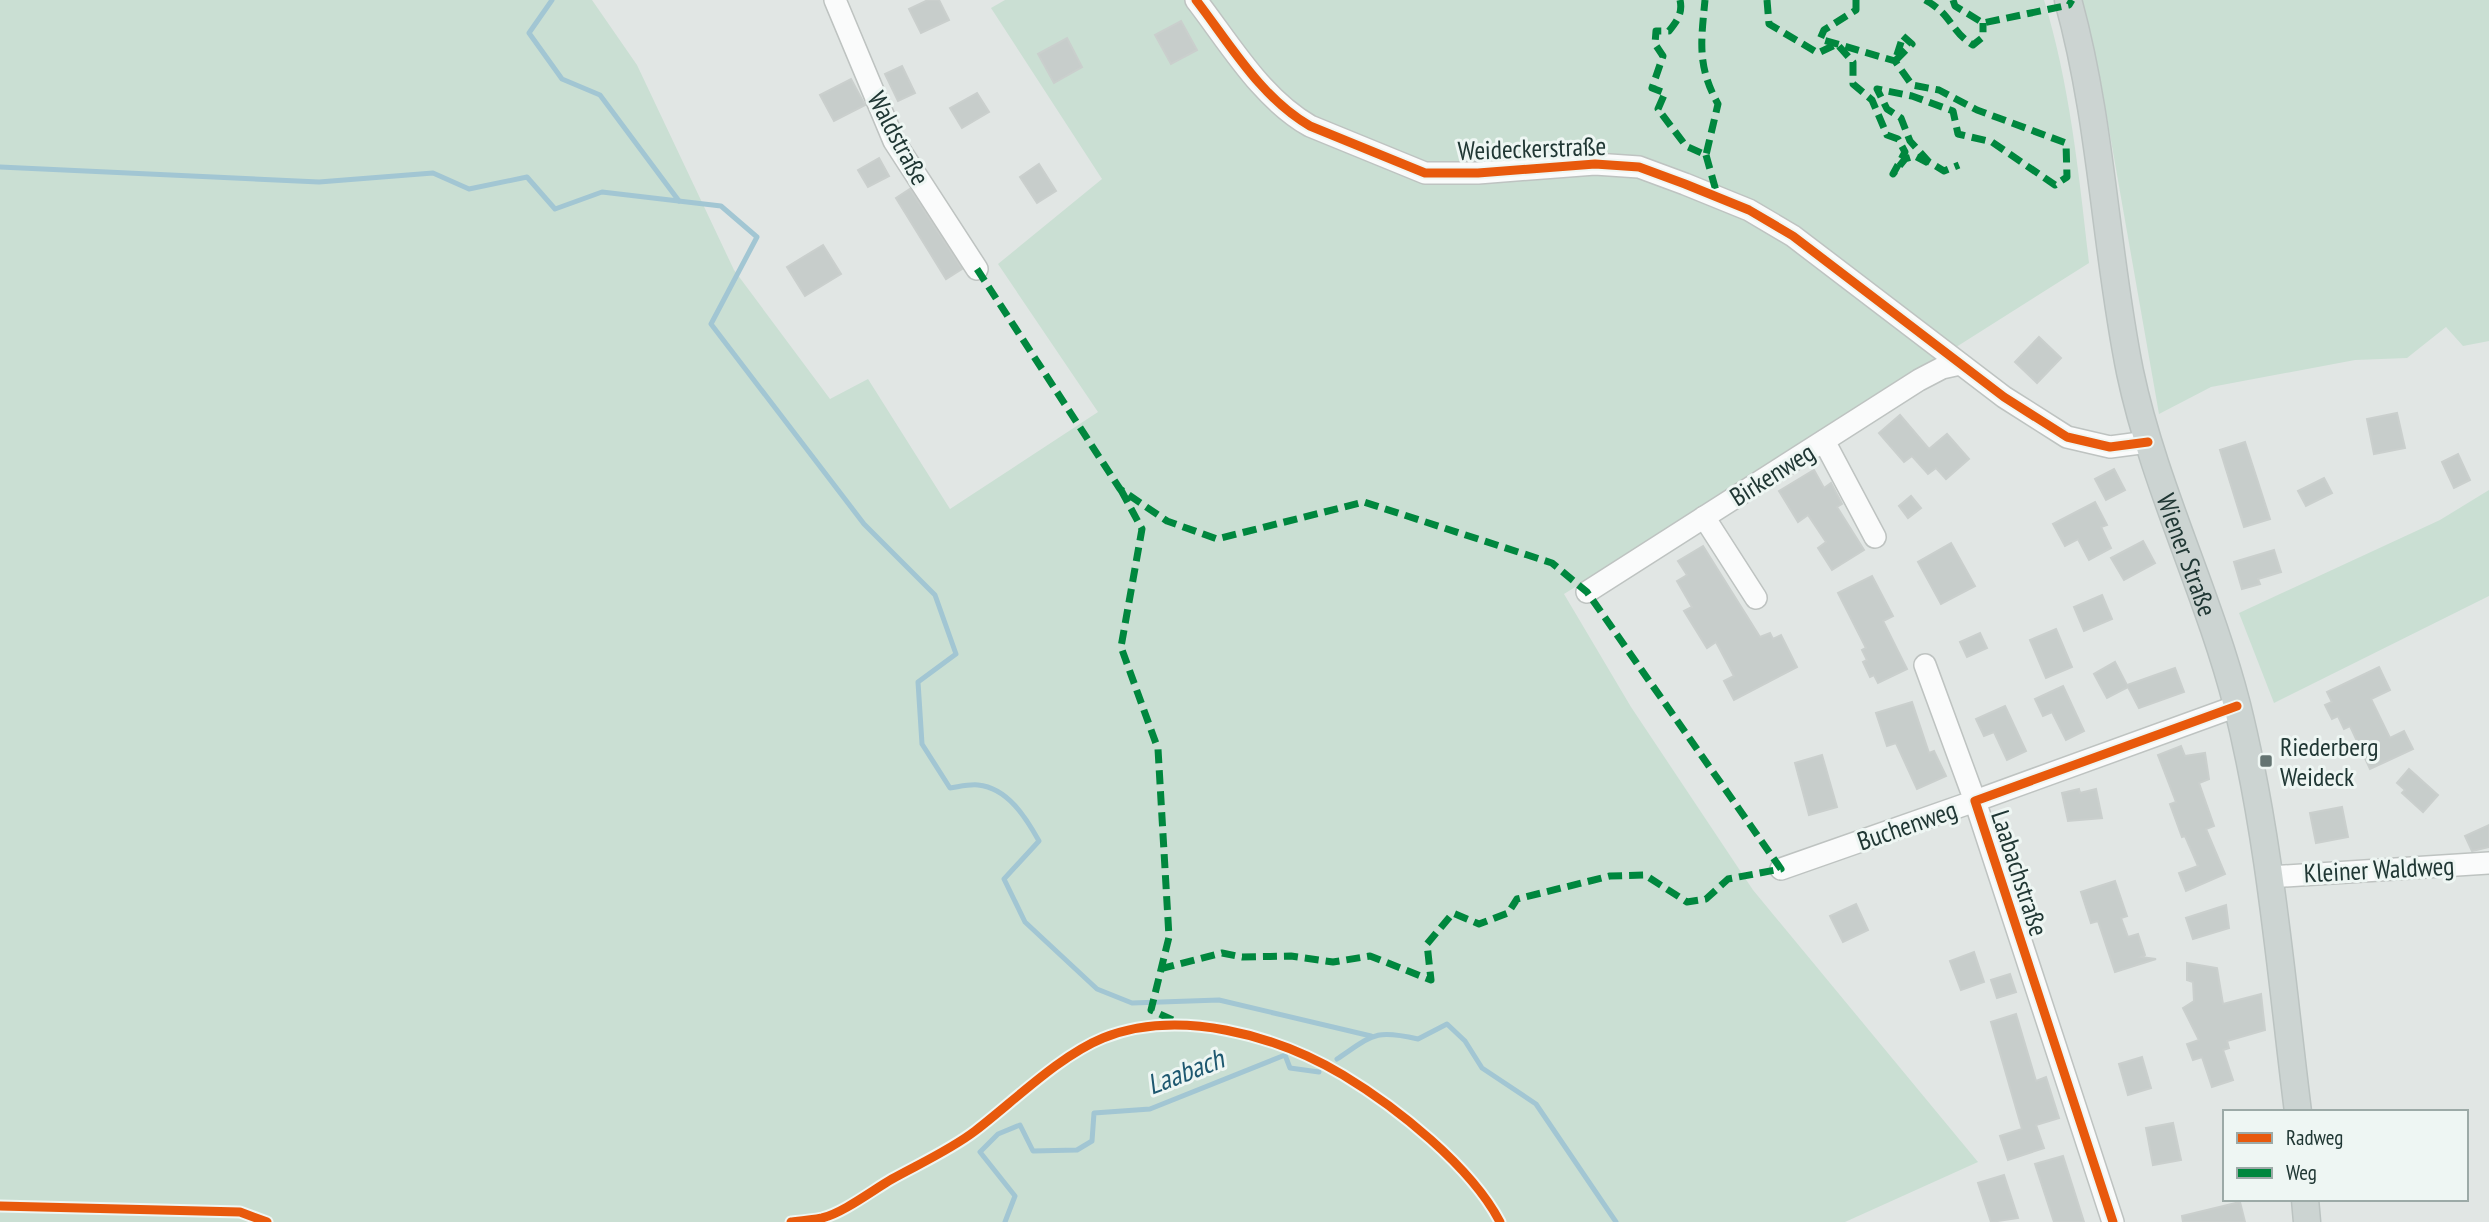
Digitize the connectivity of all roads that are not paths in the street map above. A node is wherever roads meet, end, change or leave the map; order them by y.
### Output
1 (835, 0) edge
2 (1196, 0) edge
3 (2068, 0) edge
4 (977, 269) dead end
5 (1960, 364) junction
6 (1824, 441) junction
7 (2148, 442) junction
8 (1704, 517) junction
9 (1875, 537) dead end
10 (1587, 592) dead end
11 (1756, 598) dead end
12 (1925, 665) dead end
13 (2237, 706) junction
14 (1975, 801) junction
15 (2489, 863) edge
16 (1781, 869) dead end
17 (2269, 877) junction
18 (2298, 1110) edge
19 (2305, 1201) edge
20 (2113, 1222) edge
21 (2307, 1222) edge

1 - 4 street, Waldstraße
2 - 5 street, Weideckerstraße
3 - 7 main road, Wiener Straße
5 - 6 street, Birkenweg
5 - 7 street, Weideckerstraße
6 - 8 street, Birkenweg
6 - 9 street
7 - 13 main road, Wiener Straße
8 - 10 street, Birkenweg
8 - 11 street
12 - 14 street, Buchenweg
13 - 14 street, Laabachstraße
13 - 17 main road, Wiener Straße
14 - 16 street, Buchenweg
14 - 20 street, Laabachstraße
15 - 17 street, Kleiner Waldweg
17 - 18 main road, Wiener Straße
19 - 21 main road

